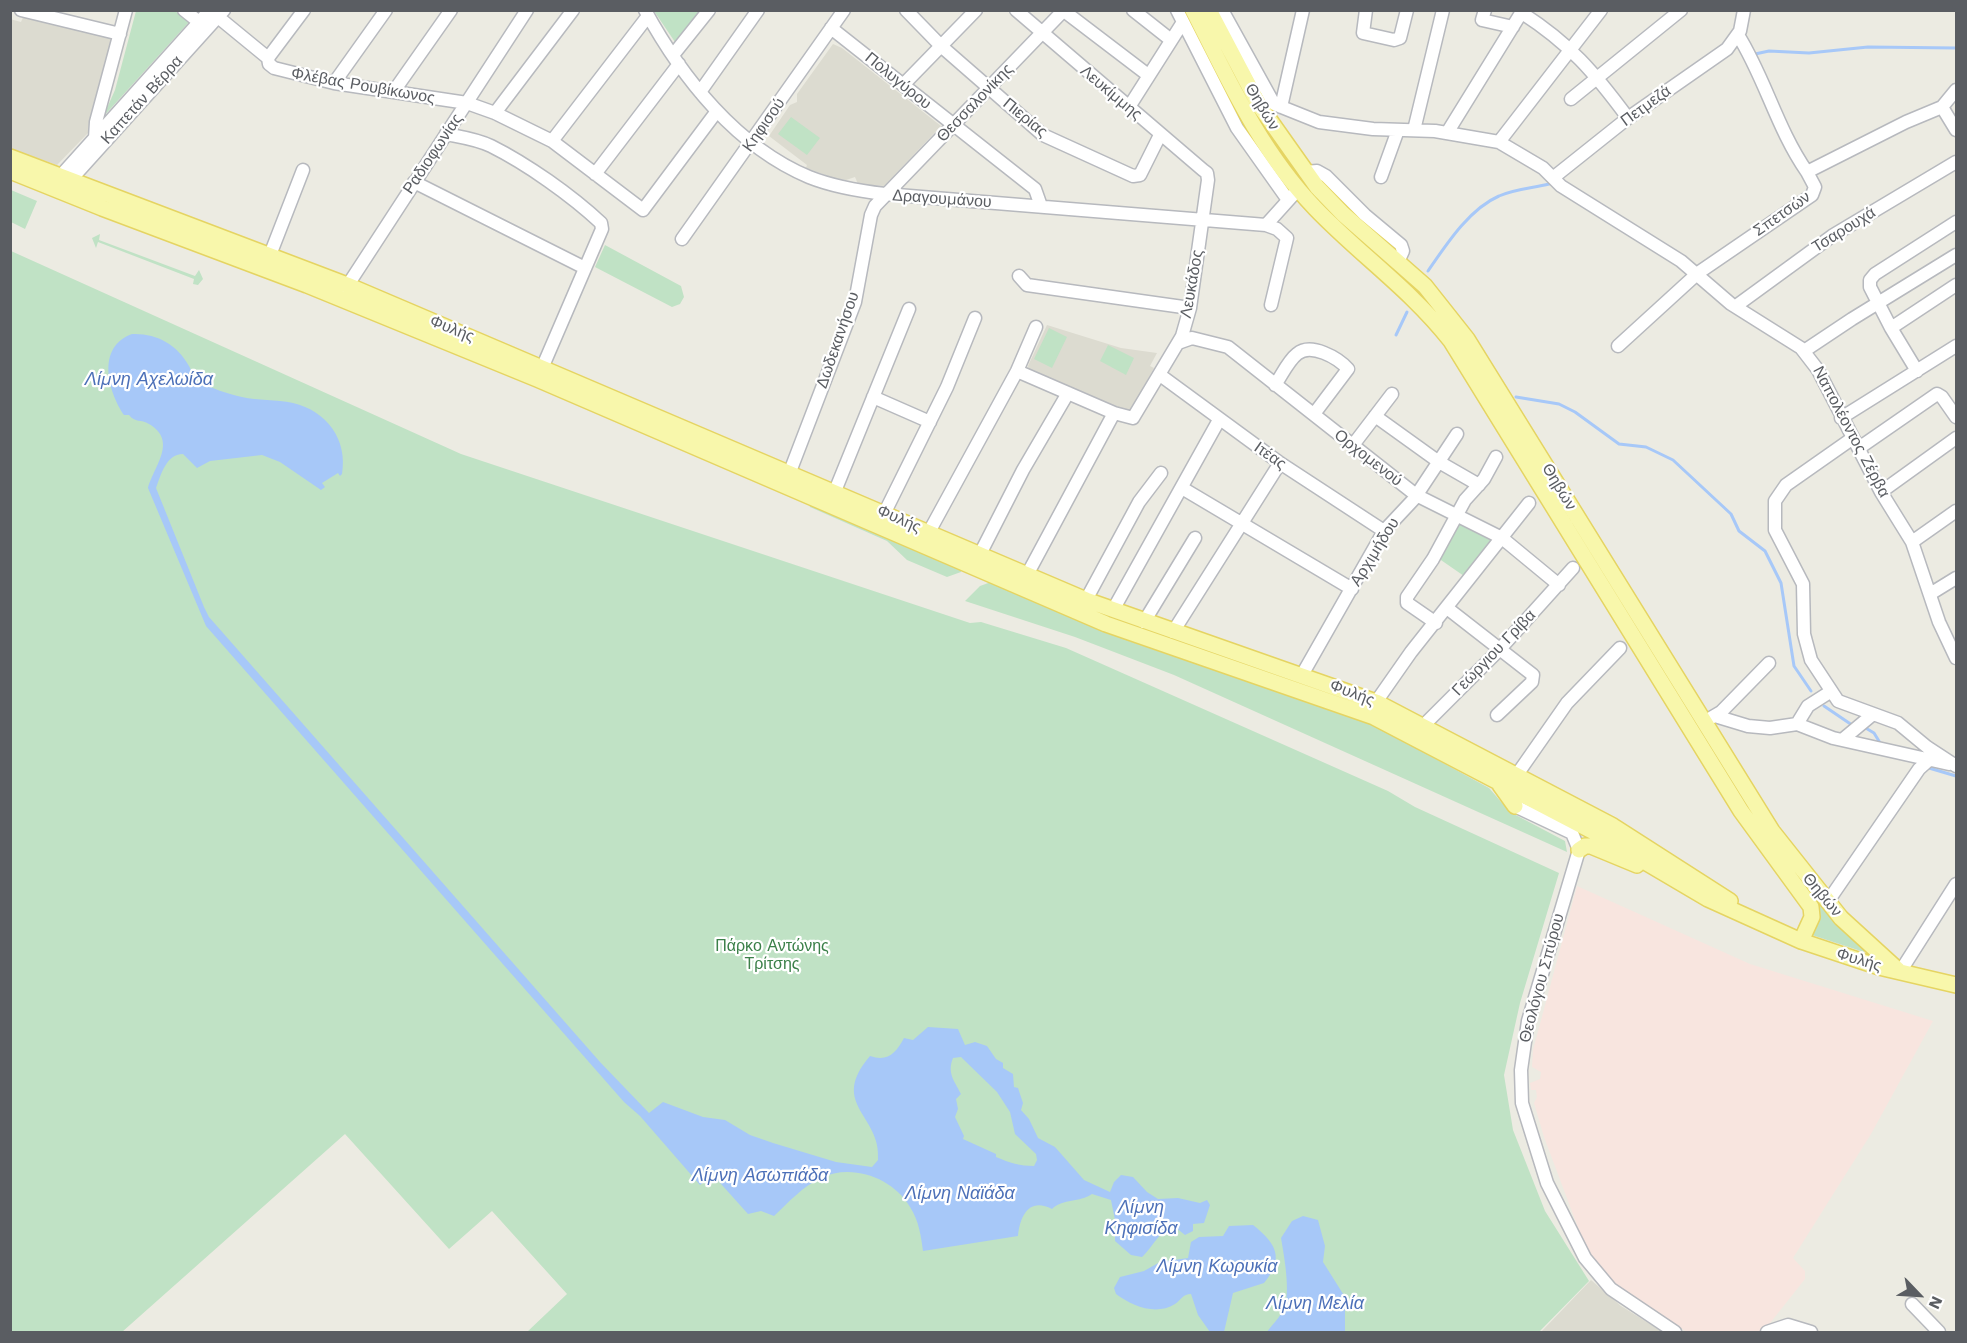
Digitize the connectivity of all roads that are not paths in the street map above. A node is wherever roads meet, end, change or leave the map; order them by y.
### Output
1 (21, 10) edge
2 (126, 10) edge
3 (184, 10) edge
4 (387, 10) edge
5 (451, 10) edge
6 (527, 10) edge
7 (573, 10) edge
8 (710, 10) edge
9 (758, 10) edge
10 (844, 10) edge
11 (906, 10) edge
12 (976, 10) edge
13 (1016, 10) edge
14 (1133, 10) edge
15 (1209, 10) edge
16 (1222, 10) edge
17 (1303, 10) edge
18 (1366, 10) edge
19 (1407, 10) edge
20 (1443, 10) edge
21 (1601, 10) edge
22 (1681, 10) edge
23 (1744, 10) edge
24 (1064, 11) edge
25 (299, 12) edge
26 (1523, 12) edge
27 (217, 13) edge
28 (647, 13) edge
29 (1184, 14) edge
30 (1483, 15) edge
31 (1513, 27) junction
32 (831, 28) junction
33 (199, 30) junction
34 (1041, 33) junction
35 (120, 34) junction
36 (1738, 35) junction
37 (1171, 40) junction
38 (941, 46) junction
39 (1571, 49) junction
40 (180, 52) junction
41 (268, 58) junction
42 (676, 59) junction
43 (1148, 75) junction
44 (1596, 76) junction
45 (334, 83) junction
46 (903, 86) junction
47 (989, 89) junction
48 (1956, 90) edge
49 (394, 91) junction
50 (700, 93) junction
51 (1571, 99) dead end
52 (467, 103) junction
53 (1277, 106) junction
54 (1129, 107) junction
55 (1942, 107) junction
56 (717, 111) junction
57 (495, 113) junction
58 (1294, 114) junction
59 (1628, 117) junction
60 (953, 126) junction
61 (1398, 130) junction
62 (1414, 130) junction
63 (1956, 130) edge
64 (1276, 131) junction
65 (1447, 133) junction
66 (446, 134) junction
67 (1160, 135) junction
68 (95, 138) junction
69 (552, 141) junction
70 (752, 142) junction
71 (1499, 142) junction
72 (10, 157) edge
73 (1956, 162) edge
74 (303, 170) dead end
75 (10, 171) edge
76 (1807, 172) junction
77 (1207, 173) joint
78 (595, 174) junction
79 (1381, 177) dead end
80 (1554, 177) junction
81 (414, 182) junction
82 (65, 185) junction
83 (885, 194) junction
84 (1293, 195) junction
85 (1041, 206) junction
86 (1202, 219) junction
87 (1956, 222) edge
88 (1266, 225) junction
89 (682, 238) dead end
90 (270, 255) junction
91 (1956, 255) edge
92 (585, 268) junction
93 (1698, 273) junction
94 (1019, 276) dead end
95 (1956, 285) edge
96 (343, 291) junction
97 (1877, 303) junction
98 (1271, 305) dead end
99 (1736, 306) junction
100 (909, 309) dead end
101 (1188, 313) junction
102 (975, 318) dead end
103 (1036, 327) dead end
104 (1891, 328) junction
105 (1180, 339) junction
106 (1618, 346) dead end
107 (1956, 346) edge
108 (1804, 351) junction
109 (543, 366) junction
110 (1017, 371) junction
111 (1917, 371) junction
112 (1160, 375) junction
113 (1275, 385) junction
114 (1068, 393) junction
115 (1392, 394) dead end
116 (873, 397) junction
117 (1114, 413) junction
118 (1314, 414) junction
119 (1375, 416) junction
120 (1956, 417) edge
121 (1841, 418) junction
122 (1219, 420) junction
123 (930, 422) junction
124 (1457, 434) dead end
125 (1956, 438) edge
126 (1856, 443) junction
127 (1353, 445) junction
128 (1496, 457) dead end
129 (1439, 462) junction
130 (1280, 463) junction
131 (1161, 473) dead end
132 (787, 479) junction
133 (1479, 485) junction
134 (1182, 488) junction
135 (835, 491) junction
136 (1881, 492) junction
137 (1416, 495) junction
138 (1529, 502) dead end
139 (1956, 511) edge
140 (885, 512) junction
141 (1456, 515) junction
142 (1242, 523) junction
143 (1384, 531) junction
144 (929, 532) junction
145 (1196, 538) dead end
146 (1502, 538) junction
147 (1912, 542) junction
148 (977, 560) junction
149 (1573, 568) dead end
150 (1027, 575) junction
151 (1956, 578) edge
152 (1559, 585) junction
153 (1352, 589) junction
154 (1930, 594) junction
155 (1086, 600) junction
156 (1447, 608) junction
157 (1113, 610) junction
158 (1144, 622) junction
159 (1436, 623) junction
160 (1173, 632) junction
161 (1620, 648) dead end
162 (1500, 649) junction
163 (1956, 656) edge
164 (1769, 663) dead end
165 (1302, 675) junction
166 (1830, 692) junction
167 (1376, 702) junction
168 (1497, 715) dead end
169 (1872, 715) junction
170 (1709, 719) junction
171 (1797, 724) junction
172 (1420, 732) junction
173 (1842, 740) junction
174 (1929, 760) junction
175 (1955, 765) edge
176 (1521, 788) junction
177 (1579, 850) junction
178 (1956, 884) edge
179 (1708, 898) junction
180 (1826, 900) junction
181 (1765, 924) junction
182 (1801, 941) junction
183 (1900, 972) junction
184 (1956, 985) edge
185 (1912, 1304) dead end
186 (1675, 1332) edge
187 (1767, 1332) edge
188 (1811, 1332) edge
189 (1939, 1332) edge

1 - 35 street
2 - 35 street
3 - 33 street
4 - 45 street
5 - 49 street
6 - 52 street, Ραδιοφωνίας
7 - 57 street
8 - 42 street
9 - 50 street
10 - 32 street, Κηφισού
11 - 38 street, Πιερίας
12 - 38 street
13 - 34 street, Λευκίμμης
14 - 37 street
15 - 64 main road, Θηβών
16 - 53 street
17 - 53 street
18 - 19 street
20 - 62 street
21 - 39 street
22 - 44 street
23 - 36 street
24 - 34 street, Θεσσαλονίκης
24 - 43 street
25 - 41 street
26 - 31 street
26 - 39 street
27 - 33 street, Καπετάν Βέρρα
27 - 41 street, Φλέβας Ρουβίκωνος
28 - 42 street, Δραγουμάνου
28 - 69 street
29 - 37 street
29 - 84 main road, Θηβών
30 - 31 street
31 - 65 street
32 - 46 street, Πολυγύρου
32 - 70 street, Κηφισού
33 - 40 street, Καπετάν Βέρρα
34 - 47 street, Θεσσαλονίκης
34 - 54 street, Λευκίμμης
35 - 68 street
36 - 59 street, Πετμεζά
36 - 76 street
37 - 43 street
38 - 46 street
38 - 47 street, Πιερίας
39 - 44 street
39 - 71 street
40 - 68 street, Καπετάν Βέρρα
40 - 82 street, Καπετάν Βέρρα
41 - 45 street, Φλέβας Ρουβίκωνος
42 - 50 street, Δραγουμάνου
42 - 78 street
43 - 54 street
44 - 51 street
44 - 59 street
45 - 49 street, Φλέβας Ρουβίκωνος
46 - 60 street, Πολυγύρου
47 - 60 street, Θεσσαλονίκης
47 - 67 street, Πιερίας
48 - 55 street
49 - 52 street, Φλέβας Ρουβίκωνος
50 - 56 street, Δραγουμάνου
52 - 57 street, Φλέβας Ρουβίκωνος
52 - 66 street, Ραδιοφωνίας
53 - 58 street, Ναπολέοντος Ζέρβα
53 - 64 street
54 - 67 street, Λευκίμμης
55 - 63 street
55 - 76 street, Σπετσών
56 - 70 street, Δραγουμάνου
56 - 78 street, Φλέβας Ρουβίκωνος
57 - 69 street, Φλέβας Ρουβίκωνος
58 - 61 street, Ναπολέοντος Ζέρβα
58 - 64 street
59 - 80 street, Πετμεζά
60 - 83 street, Θεσσαλονίκης
60 - 85 street, Πολυγύρου
61 - 62 street, Ναπολέοντος Ζέρβα
61 - 79 street
62 - 65 street, Ναπολέοντος Ζέρβα
64 - 170 main road, Θηβών
65 - 71 street, Ναπολέοντος Ζέρβα
66 - 81 street, Ραδιοφωνίας
66 - 92 street
67 - 77 street, Λευκίμμης
68 - 82 street, Καπετάν Βέρρα
69 - 78 street, Φλέβας Ρουβίκωνος
70 - 83 street, Δραγουμάνου
70 - 89 street, Κηφισού
71 - 80 street, Ναπολέοντος Ζέρβα
72 - 82 main road, Φυλής
73 - 99 street, Τσαρουχά
74 - 90 street
75 - 82 main road, Φυλής
76 - 93 street, Σπετσών
77 - 86 street, Λευκάδος
80 - 93 street, Ναπολέοντος Ζέρβα
81 - 92 street
81 - 96 street, Ραδιοφωνίας
82 - 90 main road, Φυλής
82 - 96 main road, Φυλής
83 - 85 street, Δραγουμάνου
83 - 132 street, Δωδεκανήσου
84 - 88 street
84 - 182 main road, Θηβών
85 - 86 street, Δραγουμάνου
86 - 88 street, Δραγουμάνου
86 - 101 street, Λευκάδος
87 - 97 street
88 - 98 street
90 - 96 main road, Φυλής
91 - 97 street
92 - 109 street
93 - 99 street, Ναπολέοντος Ζέρβα
93 - 106 street, Σπετσών
94 - 101 street
95 - 104 street
96 - 109 main road, Φυλής
96 - 132 main road, Φυλής
97 - 104 street
97 - 108 street
99 - 108 street, Ναπολέοντος Ζέρβα
100 - 116 street
101 - 105 street, Λευκάδος
102 - 123 street
103 - 110 street
104 - 111 street
105 - 112 street, Λευκάδος
105 - 113 street, Ορχομενού
107 - 111 street
108 - 121 street, Ναπολέοντος Ζέρβα
109 - 132 main road, Φυλής
110 - 114 street
110 - 144 street
111 - 121 street
112 - 117 street, Λευκάδος
112 - 122 street, Ιτέας
113 - 118 street, Ορχομενού
113 - 118 street
114 - 117 street
114 - 148 street
115 - 119 street
116 - 123 street
116 - 135 street
117 - 150 street
118 - 127 street, Ορχομενού
119 - 127 street
119 - 129 street
120 - 126 street
121 - 126 street, Ναπολέοντος Ζέρβα
122 - 130 street, Ιτέας
122 - 134 street
123 - 140 street
124 - 129 street, Αρχιμήδου
125 - 136 street
126 - 136 street, Ναπολέοντος Ζέρβα
126 - 166 street
127 - 137 street, Ορχομενού
128 - 133 street
129 - 133 street
129 - 137 street, Αρχιμήδου
130 - 142 street
130 - 143 street, Ιτέας
131 - 155 street
132 - 135 main road, Φυλής
132 - 148 main road, Φυλής
133 - 141 street
134 - 142 street
134 - 157 street
135 - 140 main road, Φυλής
136 - 147 street, Ναπολέοντος Ζέρβα
137 - 141 street, Ορχομενού
137 - 143 street, Αρχιμήδου
138 - 146 street
139 - 147 street
140 - 144 main road, Φυλής
141 - 146 street, Ορχομενού
141 - 159 street
142 - 153 street
142 - 160 street
143 - 153 street, Αρχιμήδου
144 - 148 main road, Φυλής
145 - 158 street
146 - 152 street, Ορχομενού
146 - 156 street
147 - 154 street, Ναπολέοντος Ζέρβα
148 - 150 main road, Φυλής
148 - 172 main road, Φυλής
149 - 152 street, Γεώργιου Γρίβα
150 - 155 main road, Φυλής
151 - 154 street
152 - 162 street, Γεώργιου Γρίβα
153 - 165 street, Αρχιμήδου
154 - 163 street, Ναπολέοντος Ζέρβα
155 - 157 main road, Φυλής
156 - 159 street
156 - 162 street
157 - 158 main road, Φυλής
158 - 160 main road, Φυλής
159 - 167 street
160 - 165 main road, Φυλής
161 - 176 street
162 - 168 street
162 - 172 street, Γεώργιου Γρίβα
164 - 170 street
165 - 167 main road, Φυλής
166 - 169 street
166 - 171 street
167 - 172 main road, Φυλής
169 - 173 street
169 - 175 street
170 - 171 street
170 - 180 main road, Θηβών
171 - 173 street
172 - 176 main road, Φυλής
172 - 176 main road, Φυλής
173 - 174 street
174 - 175 street
174 - 180 street
176 - 177 street
176 - 179 main road, Φυλής
176 - 181 main road, Φυλής
177 - 179 main road
177 - 186 street, Θεολόγου Σπύρου
178 - 183 street
179 - 181 main road, Φυλής
180 - 183 main road, Θηβών
181 - 182 main road, Φυλής
182 - 183 main road, Φυλής
183 - 184 main road, Φυλής
185 - 189 street
187 - 188 street

